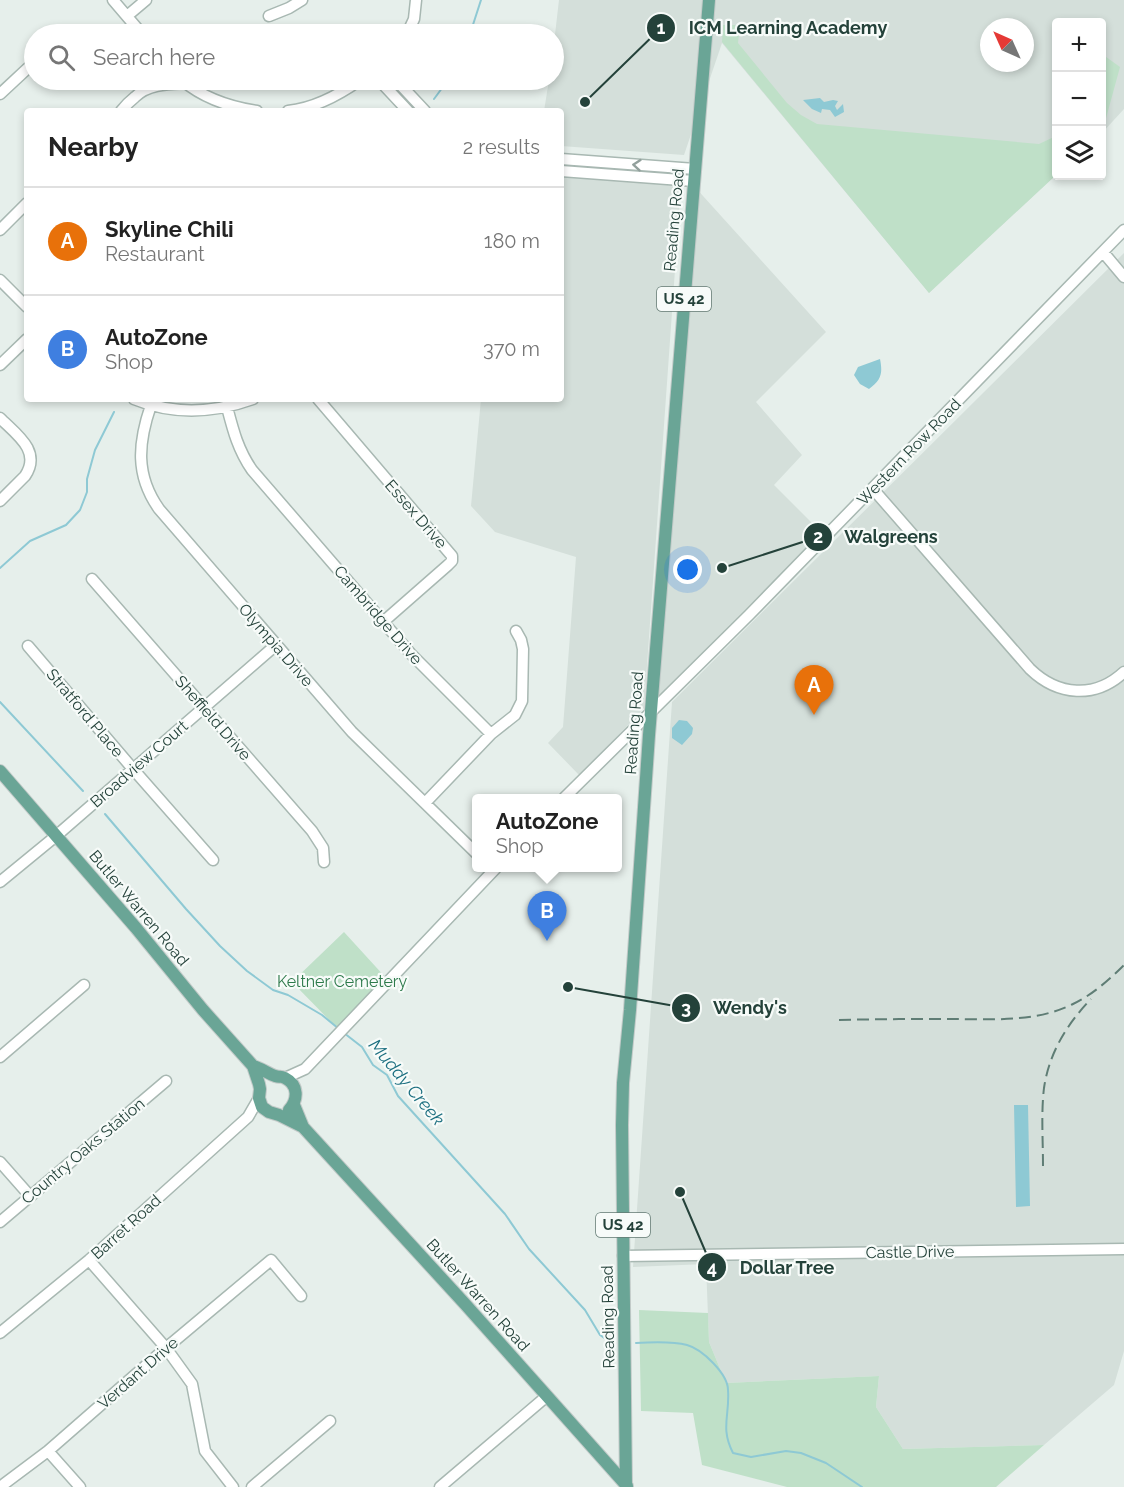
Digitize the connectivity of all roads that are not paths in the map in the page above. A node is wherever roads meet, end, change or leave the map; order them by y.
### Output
1 (113, 0) edge
2 (146, 0) edge
3 (302, 0) edge
4 (416, 0) edge
5 (709, 0) edge
6 (269, 15) dead end
7 (127, 16) junction
8 (134, 24) edge
9 (412, 24) edge
10 (24, 72) edge
11 (140, 90) edge
12 (145, 90) edge
13 (199, 90) edge
14 (344, 90) edge
15 (389, 90) edge
16 (405, 90) edge
17 (0, 94) edge
18 (135, 96) junction
19 (124, 108) edge
20 (238, 108) edge
21 (303, 108) edge
22 (405, 108) edge
23 (422, 108) edge
24 (564, 159) edge
25 (564, 171) edge
26 (694, 175) junction
27 (24, 206) edge
28 (0, 230) edge
29 (1124, 230) edge
30 (1103, 252) junction
31 (1124, 277) edge
32 (0, 280) edge
33 (24, 304) edge
34 (24, 342) edge
35 (0, 365) edge
36 (142, 402) edge
37 (243, 402) edge
38 (321, 402) edge
39 (151, 405) junction
40 (227, 407) junction
41 (0, 418) edge
42 (873, 489) junction
43 (0, 501) edge
44 (92, 579) dead end
45 (383, 622) junction
46 (516, 631) dead end
47 (276, 645) junction
48 (28, 646) dead end
49 (1124, 672) edge
50 (204, 707) junction
51 (651, 711) junction
52 (491, 734) junction
53 (133, 769) junction
54 (0, 771) edge
55 (568, 794) edge
56 (425, 803) junction
57 (56, 836) junction
58 (472, 848) edge
59 (213, 860) dead end
60 (324, 862) dead end
61 (489, 872) edge
62 (0, 882) edge
63 (84, 985) dead end
64 (0, 1057) edge
65 (253, 1066) junction
66 (305, 1069) junction
67 (280, 1078) junction
68 (166, 1081) dead end
69 (296, 1091) junction
70 (259, 1094) junction
71 (294, 1105) junction
72 (274, 1114) junction
73 (248, 1117) junction
74 (303, 1127) junction
75 (0, 1162) edge
76 (30, 1196) junction
77 (0, 1222) edge
78 (1124, 1249) edge
79 (623, 1256) junction
80 (89, 1260) junction
81 (301, 1296) dead end
82 (0, 1333) edge
83 (166, 1348) junction
84 (547, 1396) junction
85 (330, 1421) dead end
86 (625, 1446) junction
87 (48, 1450) junction
88 (601, 1456) junction
89 (4, 1485) dead end
90 (626, 1486) edge
91 (80, 1487) edge
92 (232, 1487) edge
93 (252, 1487) edge
94 (440, 1487) edge

1 - 7 street
2 - 7 street
3 - 6 street
4 - 9 street
5 - 26 main road, Reading Road / US 42
7 - 8 street
10 - 17 street
11 - 18 street
12 - 18 street
13 - 20 street
14 - 21 street
15 - 22 street
16 - 23 street
18 - 19 street
26 -> 24 street
25 - 26 street
26 - 51 main road, Reading Road / US 42
27 - 28 street
29 - 30 street, Western Row Road
30 - 31 street
30 - 42 street, Western Row Road
32 - 33 street
34 - 35 street
36 - 39 street
37 - 40 street
38 - 45 street, Essex Drive
39 - 40 street
39 - 47 street, Olympia Drive
40 - 45 street, Cambridge Drive
41 - 43 street
42 - 49 street
42 - 51 street, Western Row Road
44 - 50 street, Sheffield Drive
45 - 52 street, Cambridge Drive
46 - 52 street
47 - 50 street, Broadview Court
47 - 56 street, Olympia Drive
48 - 53 street, Stratford Place
50 - 53 street, Broadview Court
50 - 60 street, Sheffield Drive
51 - 55 street, Western Row Road
51 - 79 main road, Reading Road / US 42
52 - 56 street
53 - 57 street, Broadview Court
53 - 59 street, Stratford Place
54 - 57 main road, Butler Warren Road
56 - 58 street, Olympia Drive
57 - 62 street, Broadview Court
57 - 65 main road, Butler Warren Road
61 - 66 street
63 - 64 street
65 - 67 main road, Butler Warren Road
65 - 70 main road, Butler Warren Road
66 - 67 street
66 - 69 street
67 - 69 main road, Butler Warren Road
67 - 70 main road
68 - 76 street, Country Oaks Station
69 - 71 main road
70 - 72 main road, Butler Warren Road
70 - 73 street, Barret Road
71 - 72 main road
71 - 74 main road, Butler Warren Road
72 - 73 street
72 - 74 main road, Butler Warren Road
73 - 80 street, Barret Road
74 - 84 main road, Butler Warren Road
75 - 76 street
76 - 77 street, Country Oaks Station
78 - 79 street, Castle Drive
79 - 86 main road, Reading Road / US 42
80 - 82 street, Barret Road
80 - 83 street
81 - 83 street, Verdant Drive
83 - 87 street, Verdant Drive
83 - 92 street
84 - 88 main road, Butler Warren Road
84 - 94 street
85 - 93 street
86 - 88 main road
86 - 90 main road, Reading Road / US 42
87 - 89 street, Verdant Drive
87 - 91 street
88 - 90 main road, Butler Warren Road

